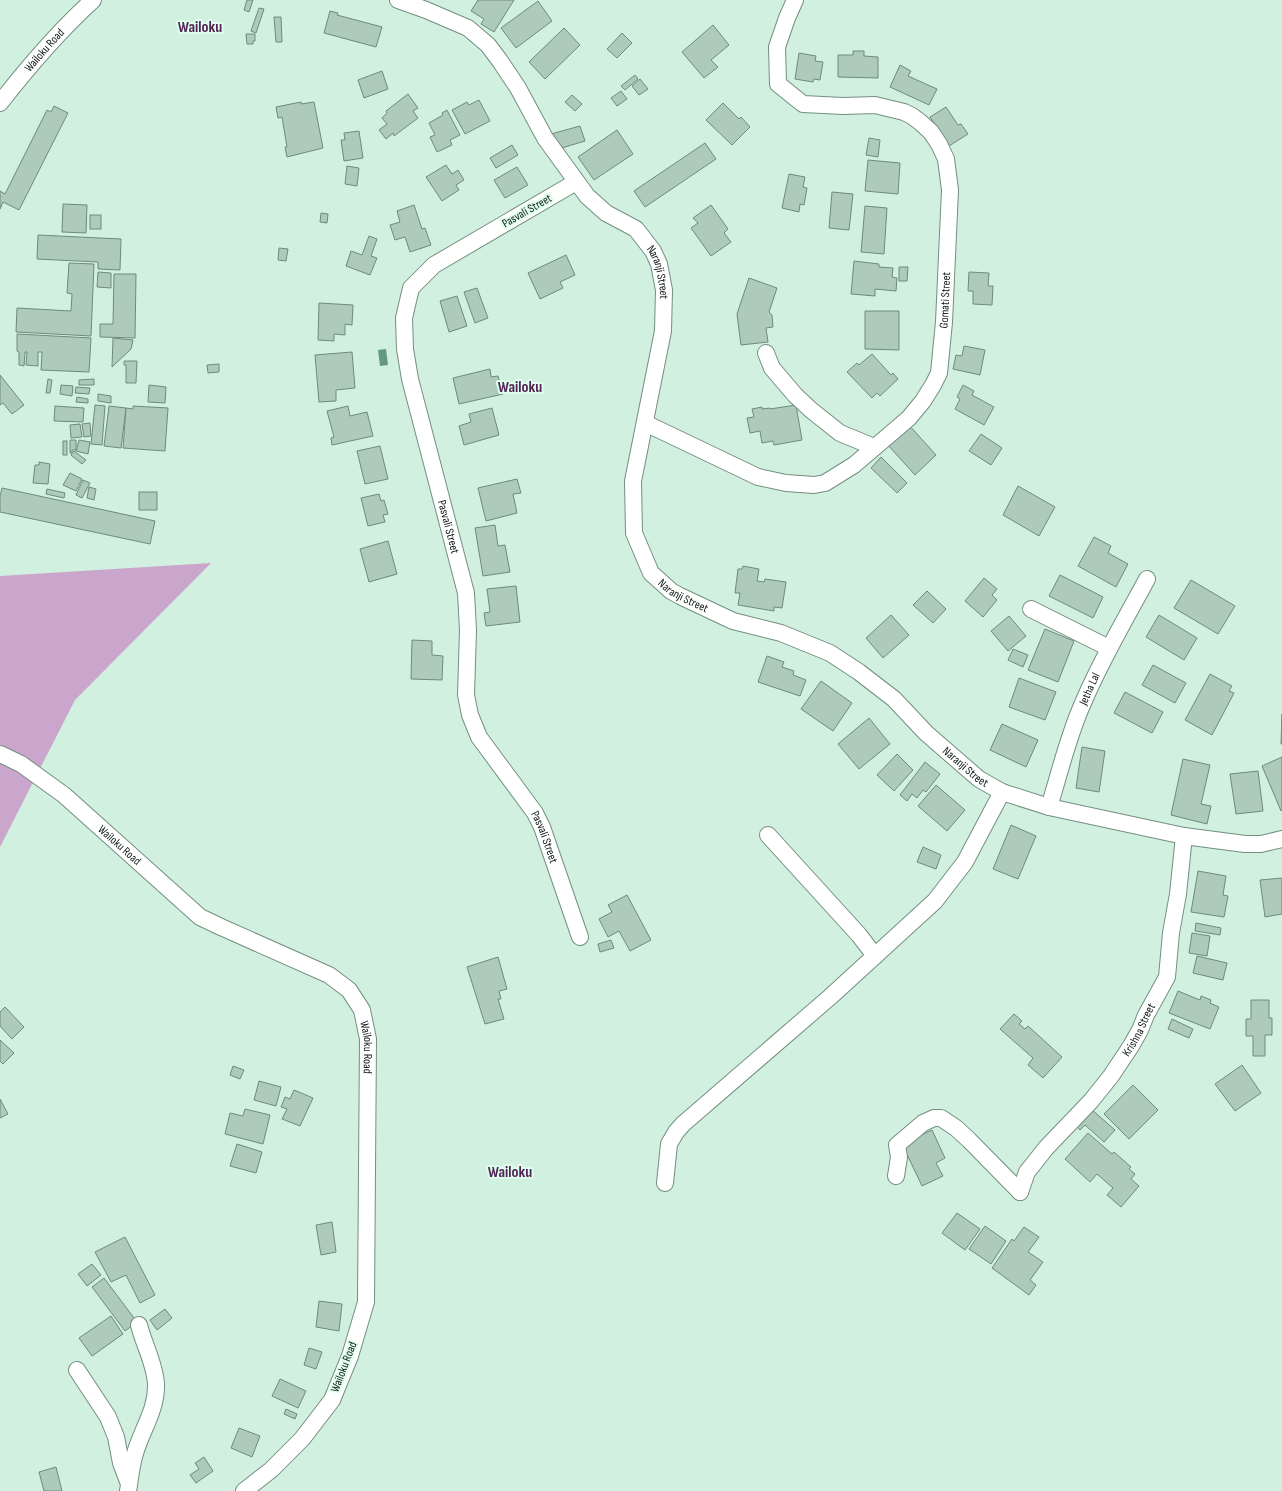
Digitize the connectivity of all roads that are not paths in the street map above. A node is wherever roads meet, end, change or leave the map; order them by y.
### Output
1 (93, 0) edge
2 (398, 0) edge
3 (795, 0) edge
4 (0, 103) edge
5 (576, 182) junction
6 (766, 353) dead end
7 (645, 423) junction
8 (874, 447) junction
9 (1147, 579) dead end
10 (1031, 609) dead end
11 (1109, 648) junction
12 (0, 754) edge
13 (1002, 792) junction
14 (1049, 807) junction
15 (768, 835) dead end
16 (1184, 836) junction
17 (1282, 838) edge
18 (580, 937) dead end
19 (875, 956) junction
20 (896, 1176) dead end
21 (665, 1183) dead end
22 (139, 1325) dead end
23 (77, 1370) dead end
24 (129, 1487) edge
25 (244, 1491) edge

1 - 4 street, Wailoku Road
2 - 5 street, Naranji Street
3 - 8 street, Gomati Street
5 - 7 street, Naranji Street
5 - 18 street, Pasvali Street
6 - 8 street
7 - 8 street, Gomati Street
7 - 13 street, Naranji Street
9 - 11 street, Jetha Lal
10 - 11 street
11 - 14 street, Jetha Lal
12 - 25 street, Wailoku Road
13 - 14 street, Naranji Street
13 - 19 street
14 - 16 street, Naranji Street
15 - 19 street
16 - 17 street, Naranji Street
16 - 20 street, Krishna Street
19 - 21 street
22 - 24 street
23 - 24 street

